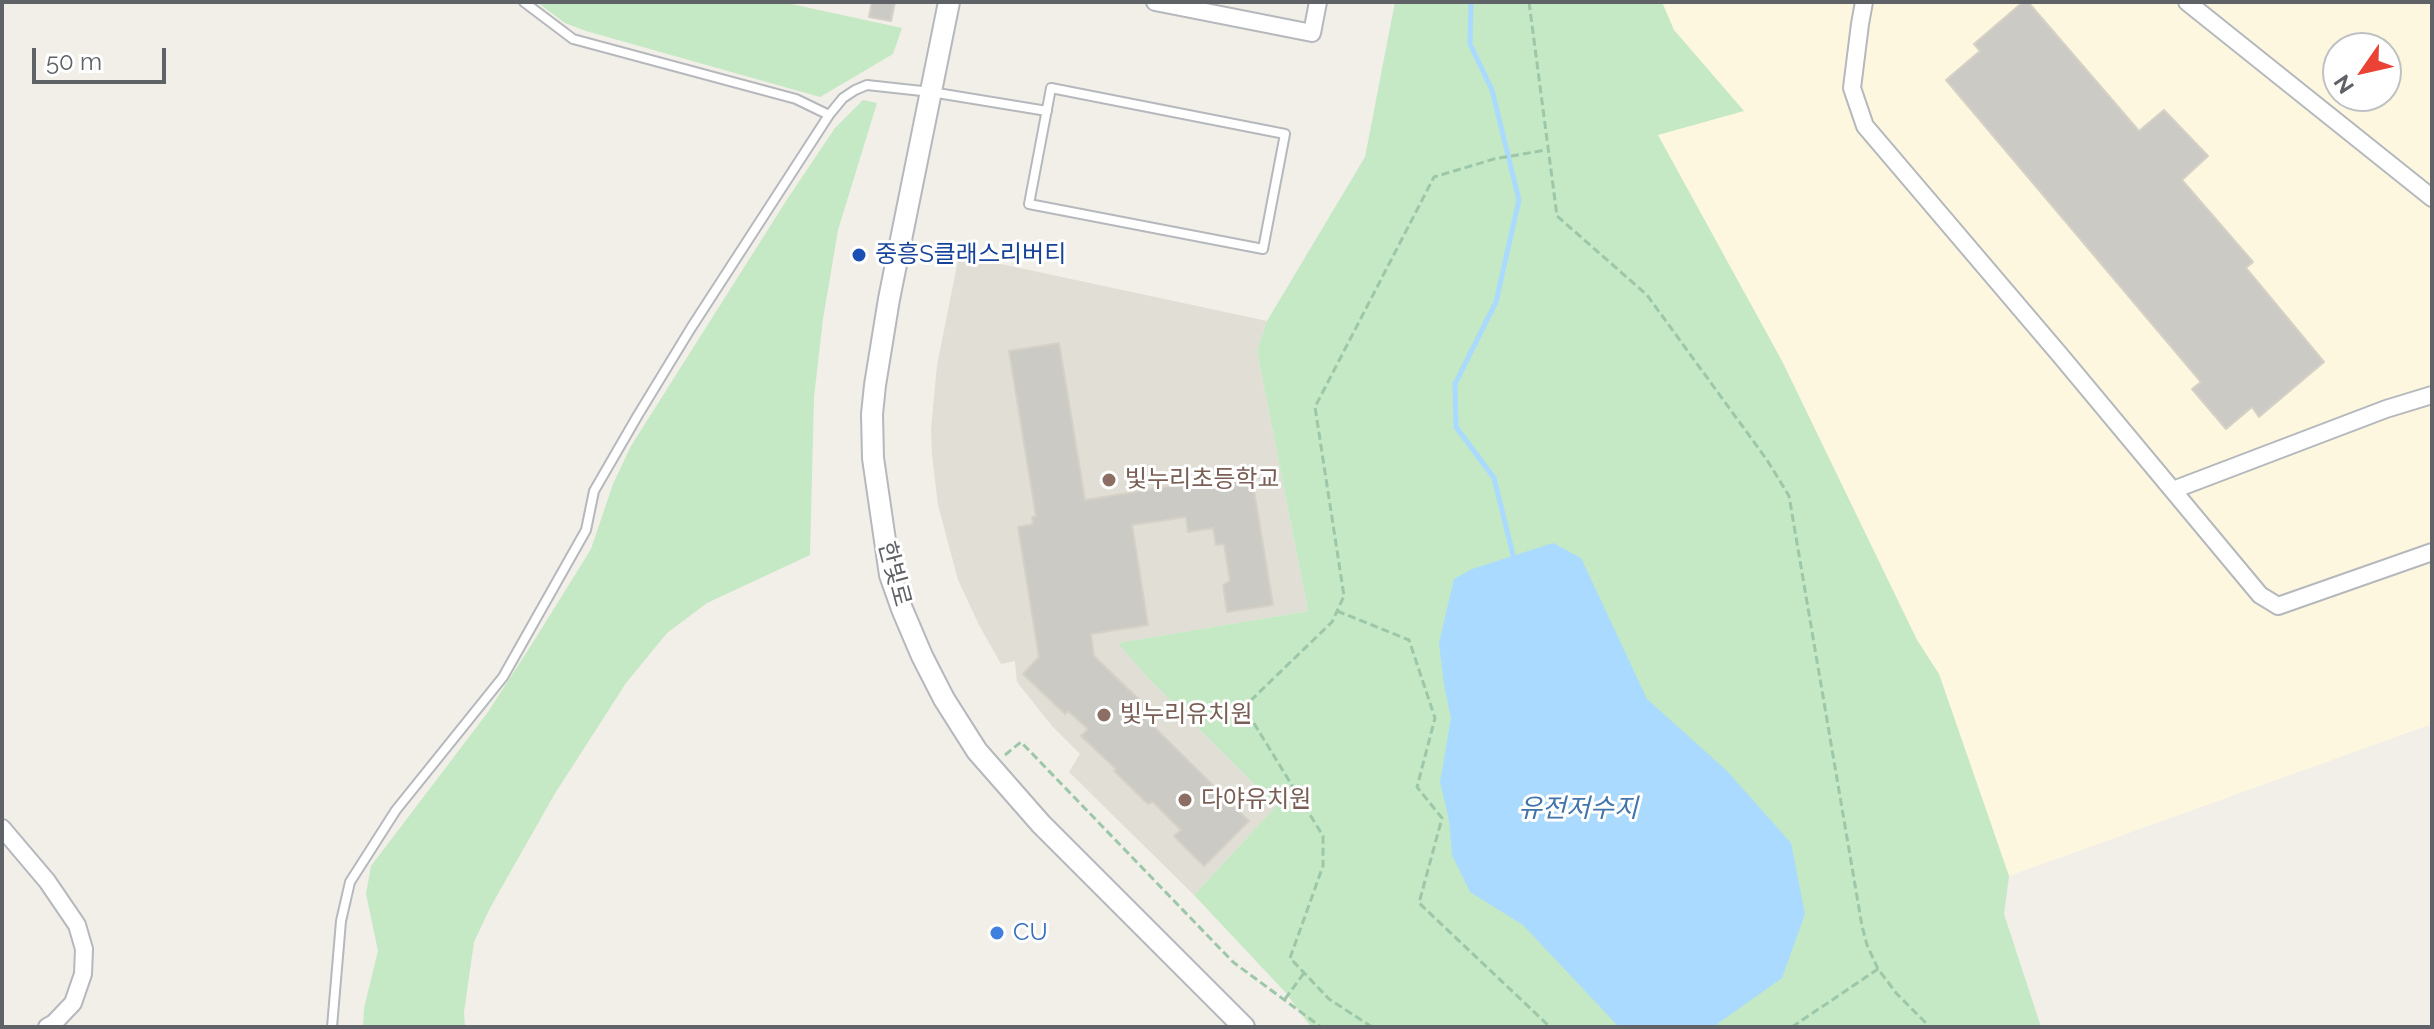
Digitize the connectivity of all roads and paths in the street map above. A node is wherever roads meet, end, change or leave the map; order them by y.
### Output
1 (524, 2) edge
2 (949, 2) edge
3 (1155, 2) edge
4 (1318, 2) edge
5 (1529, 2) edge
6 (1864, 2) edge
7 (2187, 2) edge
8 (1195, 6) edge
9 (931, 92) junction
10 (1047, 111) junction
11 (829, 115) junction
12 (1547, 149) junction
13 (2432, 198) edge
14 (2432, 395) edge
15 (2173, 490) junction
16 (2432, 552) edge
17 (1337, 611) junction
18 (990, 767) junction
19 (2, 828) edge
20 (1878, 969) junction
21 (1304, 973) junction
22 (1285, 1000) junction
23 (47, 1027) edge
24 (332, 1027) edge
25 (1244, 1027) edge
26 (1321, 1027) edge
27 (1372, 1027) edge
28 (1550, 1027) edge
29 (1792, 1027) edge
30 (1930, 1027) edge

1 - 11 lane
2 - 9 street, 한빛로
3 - 8 street
4 - 8 street
5 - 12 path
6 - 15 street
7 - 13 street
9 - 10 lane
9 - 11 lane
9 - 18 street, 한빛로
10 - 10 lane
11 - 24 lane
12 - 17 path
12 - 20 path
14 - 15 street
15 - 16 street
17 - 21 path
17 - 28 path
18 - 22 path
18 - 25 street, 한빛로
19 - 23 street
20 - 29 path
20 - 30 path
21 - 22 path
21 - 27 path
22 - 26 path

